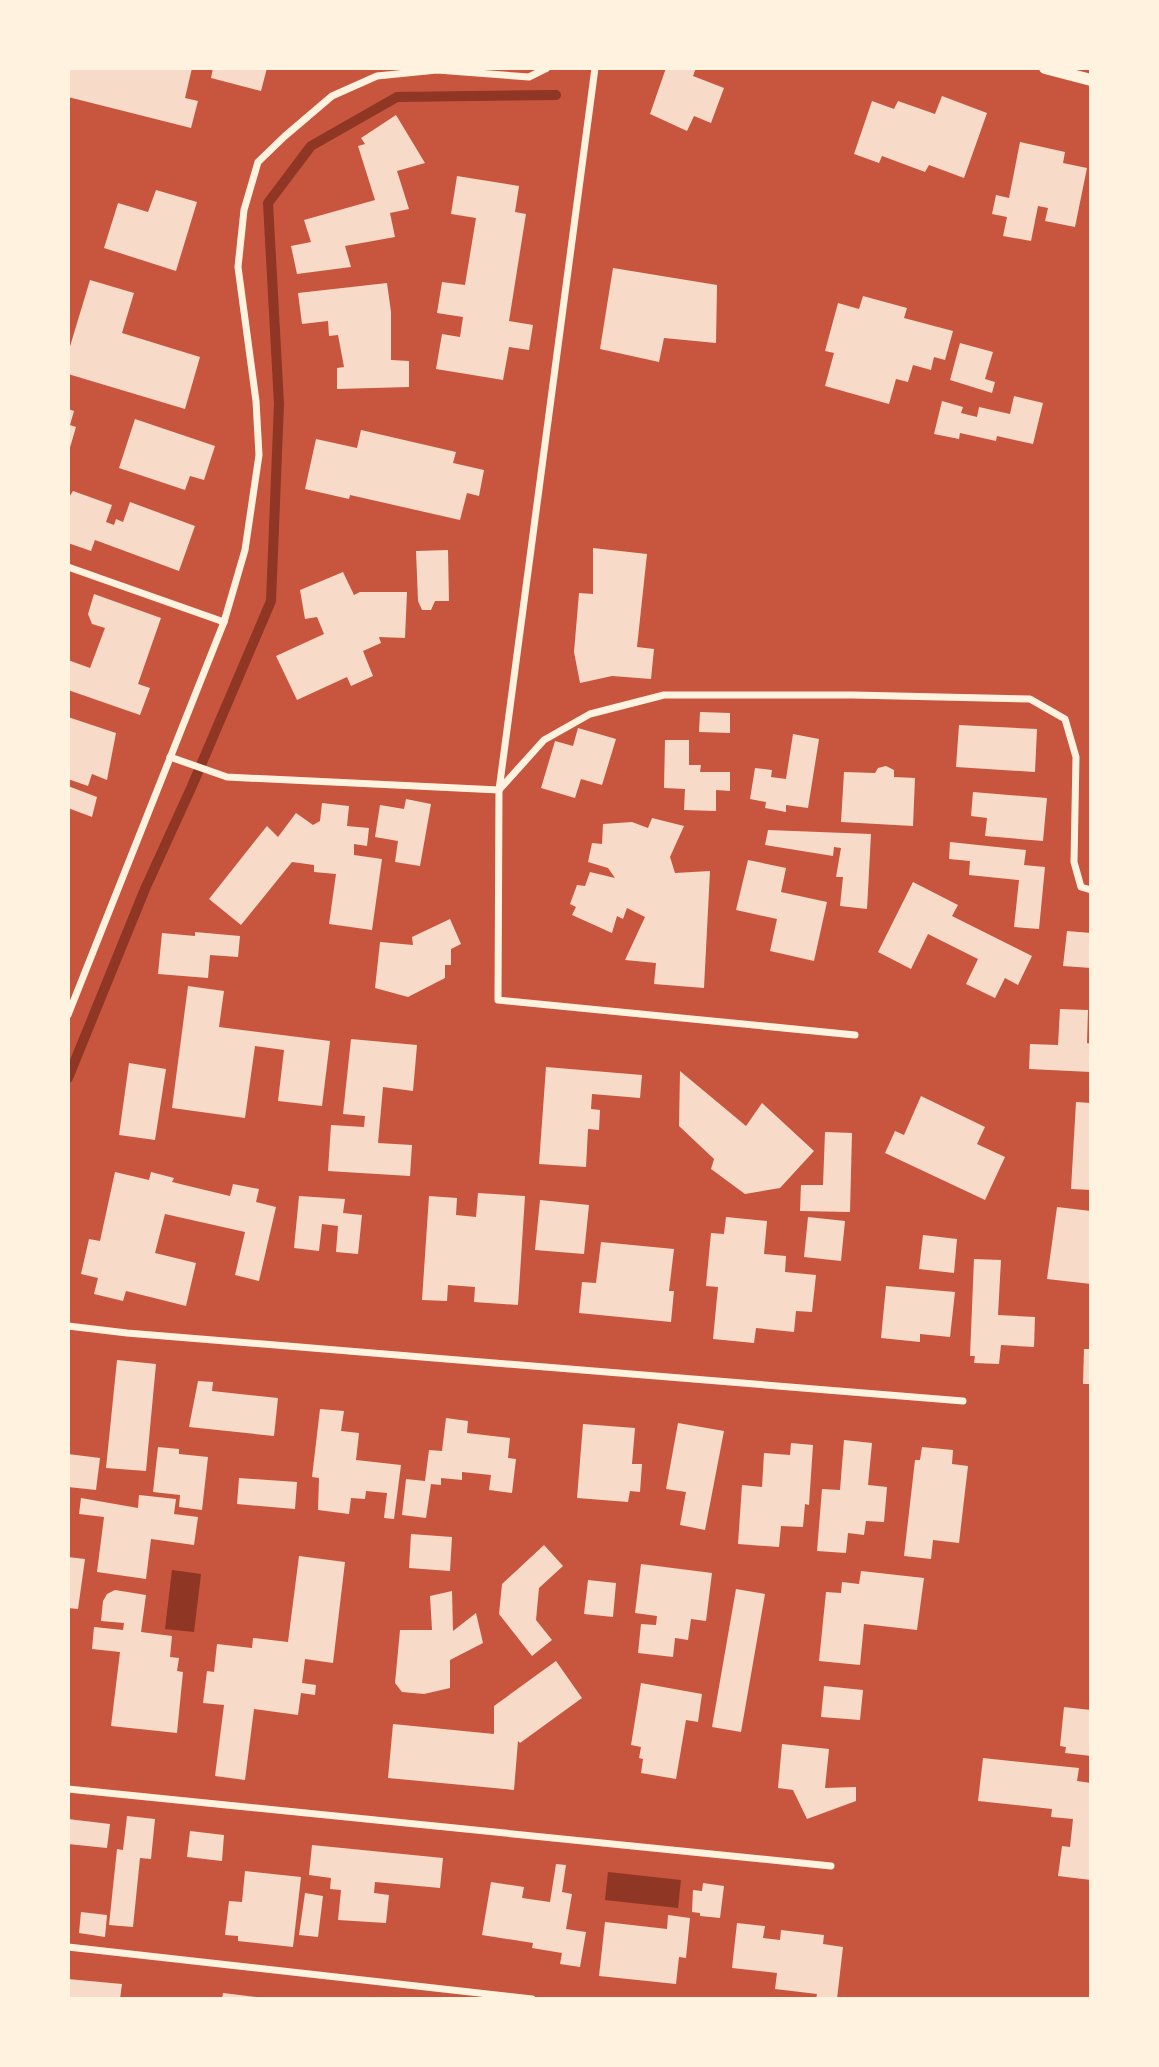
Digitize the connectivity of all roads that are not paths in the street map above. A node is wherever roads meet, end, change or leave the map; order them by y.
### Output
1 (547, 68) edge
2 (595, 68) edge
3 (1045, 68) edge
4 (1091, 80) edge
5 (68, 567) edge
6 (224, 622) junction
7 (170, 757) junction
8 (499, 790) junction
9 (1091, 890) edge
10 (68, 1016) edge
11 (855, 1035) dead end
12 (68, 1326) edge
13 (962, 1401) dead end
14 (68, 1789) edge
15 (831, 1866) dead end
16 (68, 1947) edge
17 (532, 1999) edge

1 - 6 street
2 - 8 street
3 - 4 street
5 - 6 street
6 - 7 street
7 - 8 street
7 - 10 street
8 - 9 street
8 - 11 street
12 - 13 street
14 - 15 street
16 - 17 street

